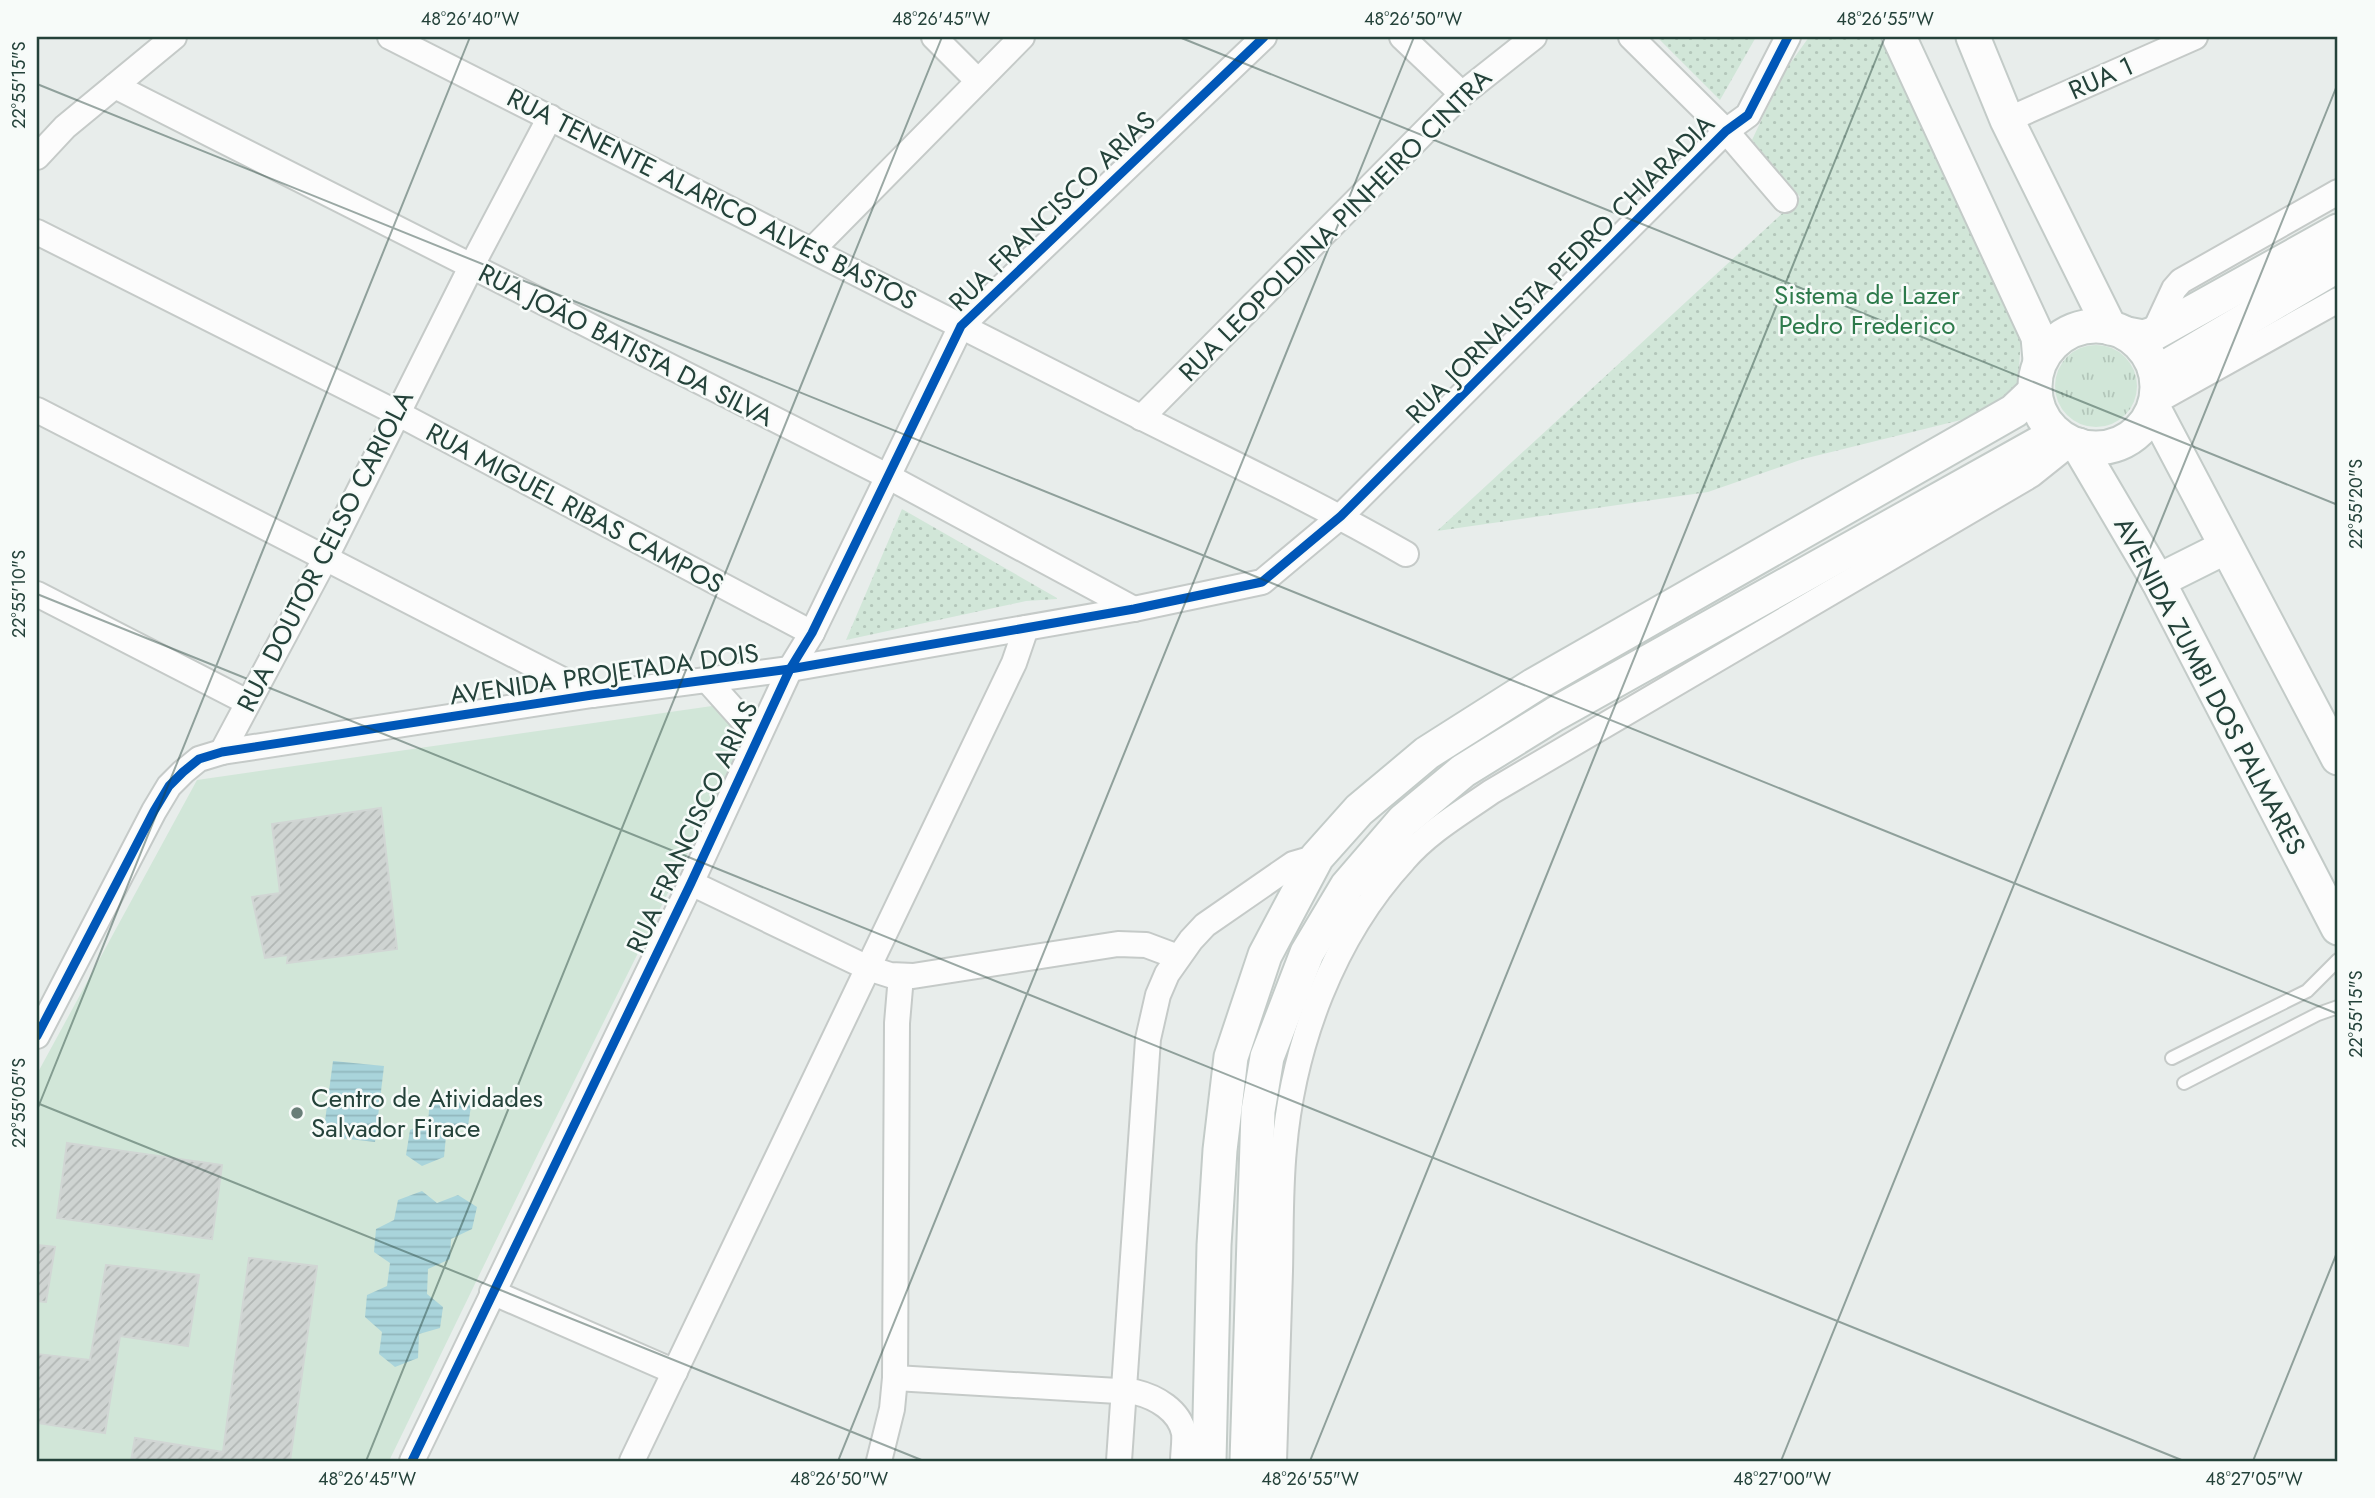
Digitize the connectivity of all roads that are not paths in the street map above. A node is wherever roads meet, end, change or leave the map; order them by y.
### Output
1 (174, 37) edge
2 (390, 37) edge
3 (934, 37) edge
4 (1022, 37) edge
5 (1264, 37) edge
6 (1402, 37) edge
7 (1534, 37) edge
8 (1631, 37) edge
9 (1788, 37) edge
10 (1899, 37) edge
11 (1973, 37) edge
12 (2195, 37) edge
13 (978, 81) junction
14 (115, 86) junction
15 (1462, 94) junction
16 (550, 117) junction
17 (2007, 120) junction
18 (1726, 131) junction
19 (37, 157) edge
20 (2338, 192) edge
21 (1785, 200) dead end
22 (2338, 231) edge
23 (37, 232) edge
24 (813, 249) junction
25 (2338, 265) edge
26 (471, 267) junction
27 (2338, 300) edge
28 (961, 326) junction
29 (2130, 332) junction
30 (2037, 376) junction
31 (2155, 394) junction
32 (37, 410) edge
33 (397, 413) junction
34 (1141, 418) junction
35 (2068, 440) junction
36 (889, 477) junction
37 (1341, 516) junction
38 (2226, 547) junction
39 (1406, 554) dead end
40 (325, 559) junction
41 (2158, 581) junction
42 (37, 594) edge
43 (1134, 609) junction
44 (1026, 628) junction
45 (812, 634) junction
46 (790, 668) junction
47 (707, 680) junction
48 (592, 695) junction
49 (247, 702) junction
50 (758, 737) junction
51 (222, 752) junction
52 (2338, 758) edge
53 (1317, 857) junction
54 (691, 883) junction
55 (2335, 911) edge
56 (1178, 957) junction
57 (2338, 960) edge
58 (868, 968) junction
59 (901, 976) junction
60 (2307, 991) junction
61 (2338, 1007) edge
62 (2318, 1014) junction
63 (37, 1036) edge
64 (2172, 1058) dead end
65 (2185, 1083) dead end
66 (492, 1292) junction
67 (675, 1372) junction
68 (895, 1378) junction
69 (1122, 1392) junction
70 (1209, 1428) junction
71 (412, 1461) edge
72 (632, 1461) edge
73 (879, 1461) edge
74 (1119, 1461) edge
75 (1183, 1461) edge
76 (1196, 1461) edge
77 (1209, 1461) edge
78 (1247, 1461) edge
79 (1273, 1461) edge

1 - 14 street
2 - 16 street, RUA TENENTE ALARICO ALVES BASTOS
3 - 13 street
4 - 13 street
5 - 28 street, RUA FRANCISCO ARIAS
6 - 15 street
7 - 15 street, RUA LEOPOLDINA PINHEIRO CINTRA
8 - 18 street
9 - 18 street, RUA JORNALISTA PEDRO CHIARADIA
10 - 30 main road
11 - 17 main road
12 - 17 street, RUA 1
13 - 24 street
14 - 19 street
14 - 26 street, RUA JOÃO BATISTA DA SILVA
15 - 34 street, RUA LEOPOLDINA PINHEIRO CINTRA
16 - 24 street, RUA TENENTE ALARICO ALVES BASTOS
16 - 26 street, RUA DOUTOR CELSO CARIOLA
17 - 29 main road
18 - 21 street
18 - 37 street, RUA JORNALISTA PEDRO CHIARADIA
20 - 29 street
22 - 29 main road
23 - 33 street, RUA MIGUEL RIBAS CAMPOS
24 - 28 street, RUA TENENTE ALARICO ALVES BASTOS
25 - 31 main road
26 - 33 street, RUA DOUTOR CELSO CARIOLA
26 - 36 street, RUA JOÃO BATISTA DA SILVA
27 - 31 street
28 - 34 street, RUA TENENTE ALARICO ALVES BASTOS
28 - 36 street, RUA FRANCISCO ARIAS
29 - 30 main road
29 - 31 main road
30 - 35 main road
30 - 53 main road
31 - 35 main road
31 - 38 main road
32 - 40 street
33 - 40 street, RUA DOUTOR CELSO CARIOLA
33 - 45 street, RUA MIGUEL RIBAS CAMPOS
34 - 37 street, RUA TENENTE ALARICO ALVES BASTOS
35 - 41 main road, AVENIDA ZUMBI DOS PALMARES
35 - 78 main road
35 - 79 street
36 - 43 street, RUA JOÃO BATISTA DA SILVA
36 - 45 street, RUA FRANCISCO ARIAS
37 - 39 street, RUA TENENTE ALARICO ALVES BASTOS
37 - 43 street, AVENIDA PROJETADA DOIS
38 - 41 main road
38 - 52 main road
40 - 48 street
40 - 49 street, RUA DOUTOR CELSO CARIOLA
41 - 55 main road, AVENIDA ZUMBI DOS PALMARES
42 - 49 street
43 - 44 street, AVENIDA PROJETADA DOIS
44 - 46 street, AVENIDA PROJETADA DOIS
44 - 58 street
45 - 46 street, RUA FRANCISCO ARIAS
46 - 47 street, AVENIDA PROJETADA DOIS
46 - 50 street, RUA FRANCISCO ARIAS
47 - 48 street, AVENIDA PROJETADA DOIS
47 - 50 street
48 - 51 street, AVENIDA PROJETADA DOIS
49 - 51 street, RUA DOUTOR CELSO CARIOLA
50 - 54 street, RUA FRANCISCO ARIAS
51 - 63 street
53 - 56 street
53 - 70 main road
54 - 58 street
54 - 66 street, RUA FRANCISCO ARIAS
56 - 59 street
56 - 69 street
57 - 60 lane
58 - 59 street
58 - 67 street
59 - 68 street
60 - 62 lane
60 - 64 lane
61 - 62 lane
62 - 65 lane
66 - 67 street
66 - 71 street, RUA FRANCISCO ARIAS
67 - 72 street
68 - 69 street
68 - 73 street
69 - 74 street
69 - 75 street
70 - 76 street
70 - 77 main road

